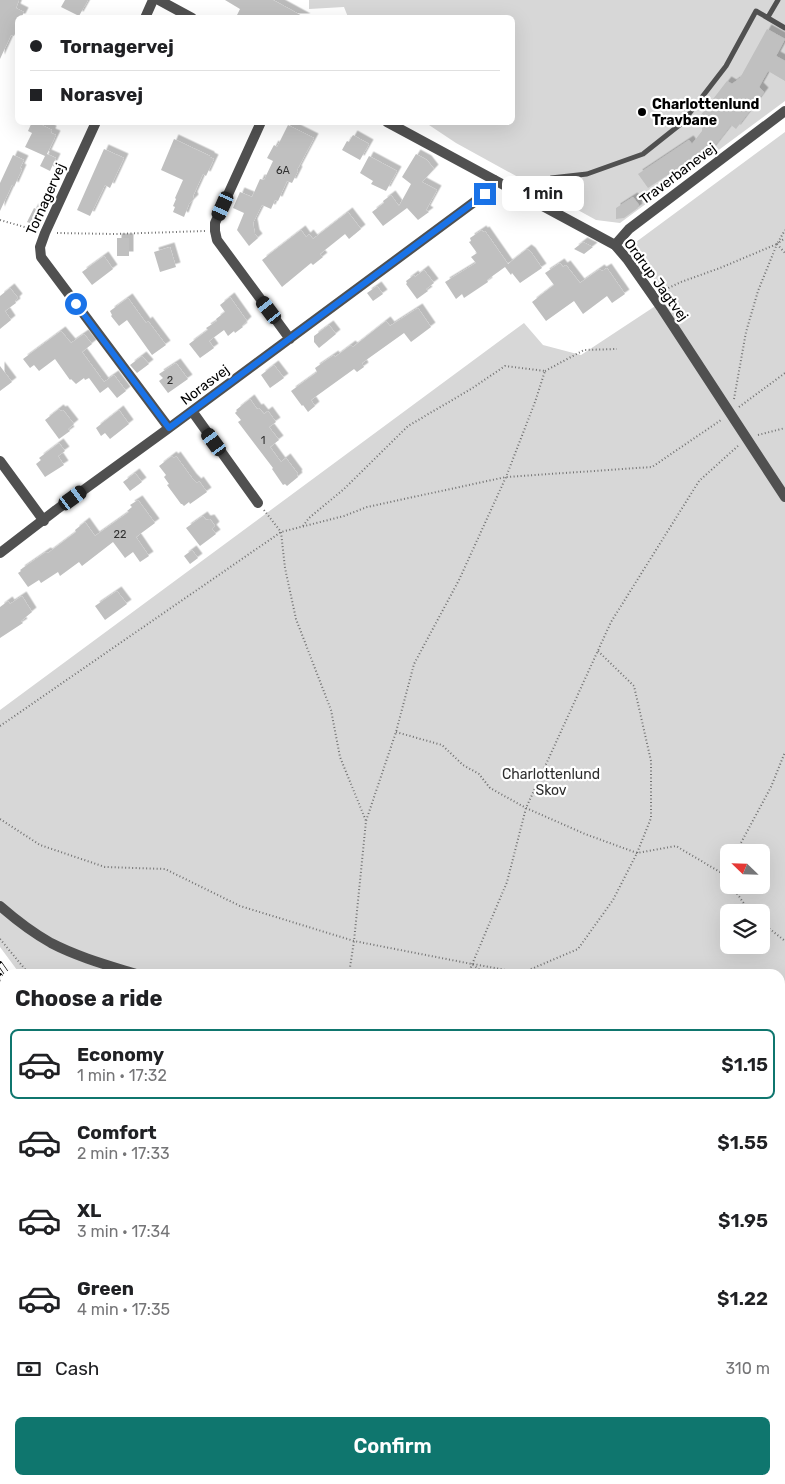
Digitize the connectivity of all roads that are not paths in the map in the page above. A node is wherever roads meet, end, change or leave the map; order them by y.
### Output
1 (153, 0) edge
2 (159, 0) edge
3 (778, 0) edge
4 (146, 15) edge
5 (186, 15) edge
6 (768, 17) junction
7 (785, 28) edge
8 (785, 111) edge
9 (95, 125) edge
10 (260, 125) edge
11 (393, 125) edge
12 (551, 178) dead end
13 (494, 180) junction
14 (615, 244) junction
15 (290, 339) junction
16 (192, 411) junction
17 (169, 428) junction
18 (0, 461) edge
19 (785, 497) edge
20 (258, 503) road end
21 (44, 521) junction
22 (0, 553) edge
23 (0, 906) edge
24 (120, 969) edge

1 - 4 street
2 - 5 street
3 - 6 lane
6 - 7 lane
6 - 12 lane
8 - 14 street, Traverbanevej
9 - 17 street, Tornagervej
10 - 15 street
11 - 13 street, Ordrup Jagtvej
13 - 14 street, Ordrup Jagtvej
13 - 15 street, Norasvej
14 - 19 street, Ordrup Jagtvej
15 - 16 street, Norasvej
16 - 17 street, Norasvej
16 - 20 street
17 - 21 street, Norasvej
18 - 21 street
21 - 22 street, Norasvej
23 - 24 street

